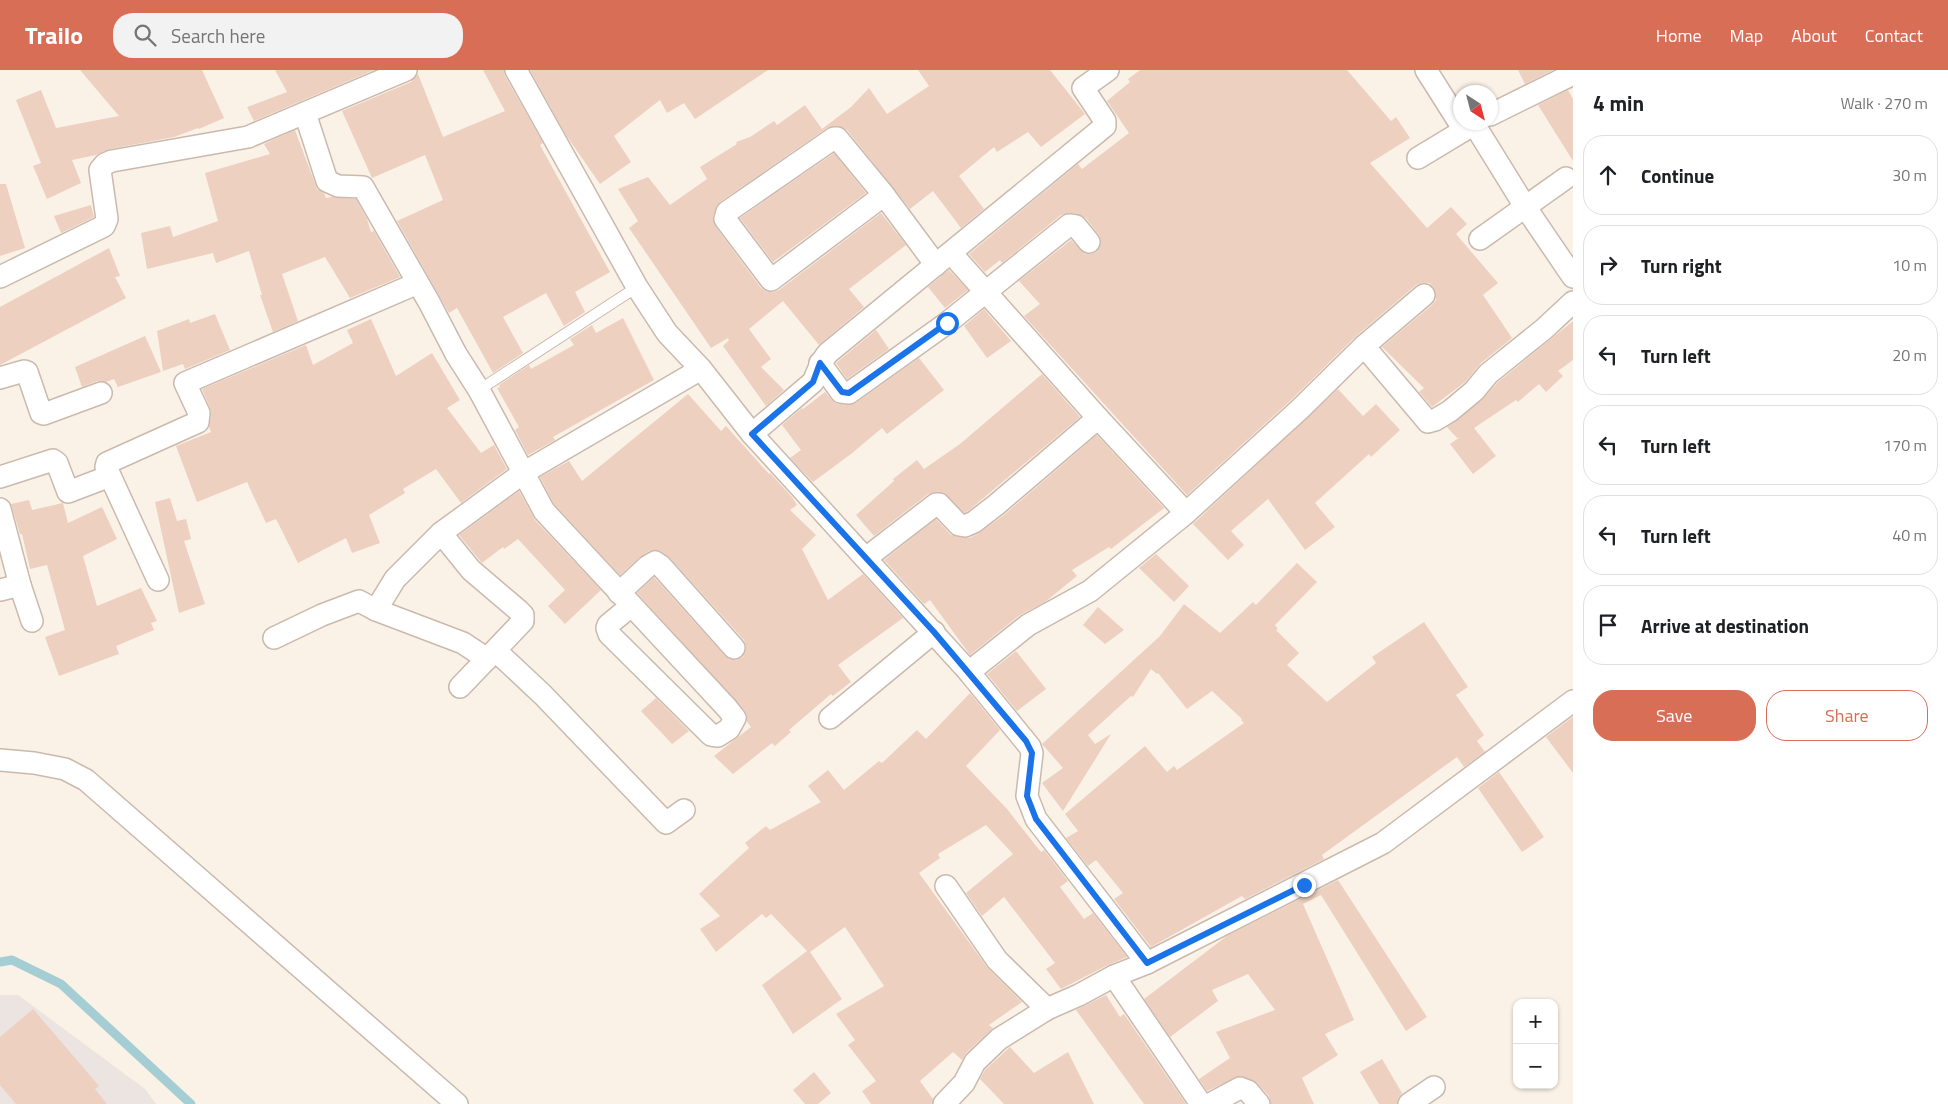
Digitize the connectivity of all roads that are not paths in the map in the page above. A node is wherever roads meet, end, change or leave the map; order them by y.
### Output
1 (406, 70) edge
2 (516, 70) edge
3 (1108, 70) edge
4 (1426, 70) edge
5 (1573, 74) edge
6 (1453, 99) edge
7 (1498, 112) edge
8 (305, 113) junction
9 (1464, 130) edge
10 (1480, 130) edge
11 (1418, 158) dead end
12 (1566, 178) dead end
13 (884, 196) junction
14 (1526, 208) junction
15 (1480, 239) dead end
16 (1089, 242) dead end
17 (943, 259) junction
18 (0, 277) edge
19 (1573, 278) edge
20 (418, 283) junction
21 (636, 287) junction
22 (986, 292) junction
23 (1424, 295) dead end
24 (1573, 302) edge
25 (1364, 346) junction
26 (820, 363) junction
27 (700, 369) junction
28 (0, 378) edge
29 (479, 390) junction
30 (101, 393) dead end
31 (1098, 418) junction
32 (752, 434) junction
33 (523, 473) junction
34 (110, 476) junction
35 (0, 478) edge
36 (0, 509) edge
37 (1186, 513) junction
38 (441, 533) junction
39 (3, 534) edge
40 (866, 558) junction
41 (158, 580) dead end
42 (10, 588) edge
43 (625, 599) junction
44 (376, 610) junction
45 (32, 621) dead end
46 (934, 632) junction
47 (274, 638) dead end
48 (734, 648) dead end
49 (492, 655) junction
50 (969, 672) junction
51 (460, 686) dead end
52 (1573, 701) edge
53 (830, 718) dead end
54 (0, 760) edge
55 (684, 810) dead end
56 (946, 886) dead end
57 (1147, 963) junction
58 (1114, 976) junction
59 (1046, 1009) junction
60 (1434, 1087) dead end
61 (457, 1104) edge
62 (944, 1104) edge
63 (1201, 1104) edge
64 (1210, 1104) edge
65 (1259, 1104) edge
66 (1409, 1104) edge

1 - 8 street
2 - 21 street
3 - 17 street
4 - 6 street
5 - 7 street
8 - 18 street
8 - 20 street
9 - 11 street
10 - 14 street
12 - 14 street
13 - 13 street
13 - 17 street
14 - 15 street
14 - 19 street
16 - 22 street
17 - 22 street
17 - 26 street
20 - 29 street
20 - 34 street
21 - 27 street
21 - 29 lane
22 - 26 street
22 - 31 street
23 - 25 street
24 - 25 street
25 - 37 street
26 - 32 street
27 - 32 street
27 - 33 street
28 - 30 street
29 - 33 street
31 - 37 street
31 - 40 street
32 - 40 street
33 - 38 street
33 - 43 street
34 - 35 street
34 - 41 street
36 - 39 street
37 - 50 street
38 - 44 street
38 - 49 street
39 - 42 street
40 - 46 street
42 - 45 street
43 - 43 street
43 - 48 street
44 - 47 street
44 - 49 street
46 - 50 street
46 - 53 street
49 - 51 street
49 - 55 street
50 - 57 street
52 - 57 street
54 - 61 street
56 - 59 street
57 - 58 street
58 - 59 street
58 - 63 street
59 - 62 street
60 - 66 street
64 - 65 street

